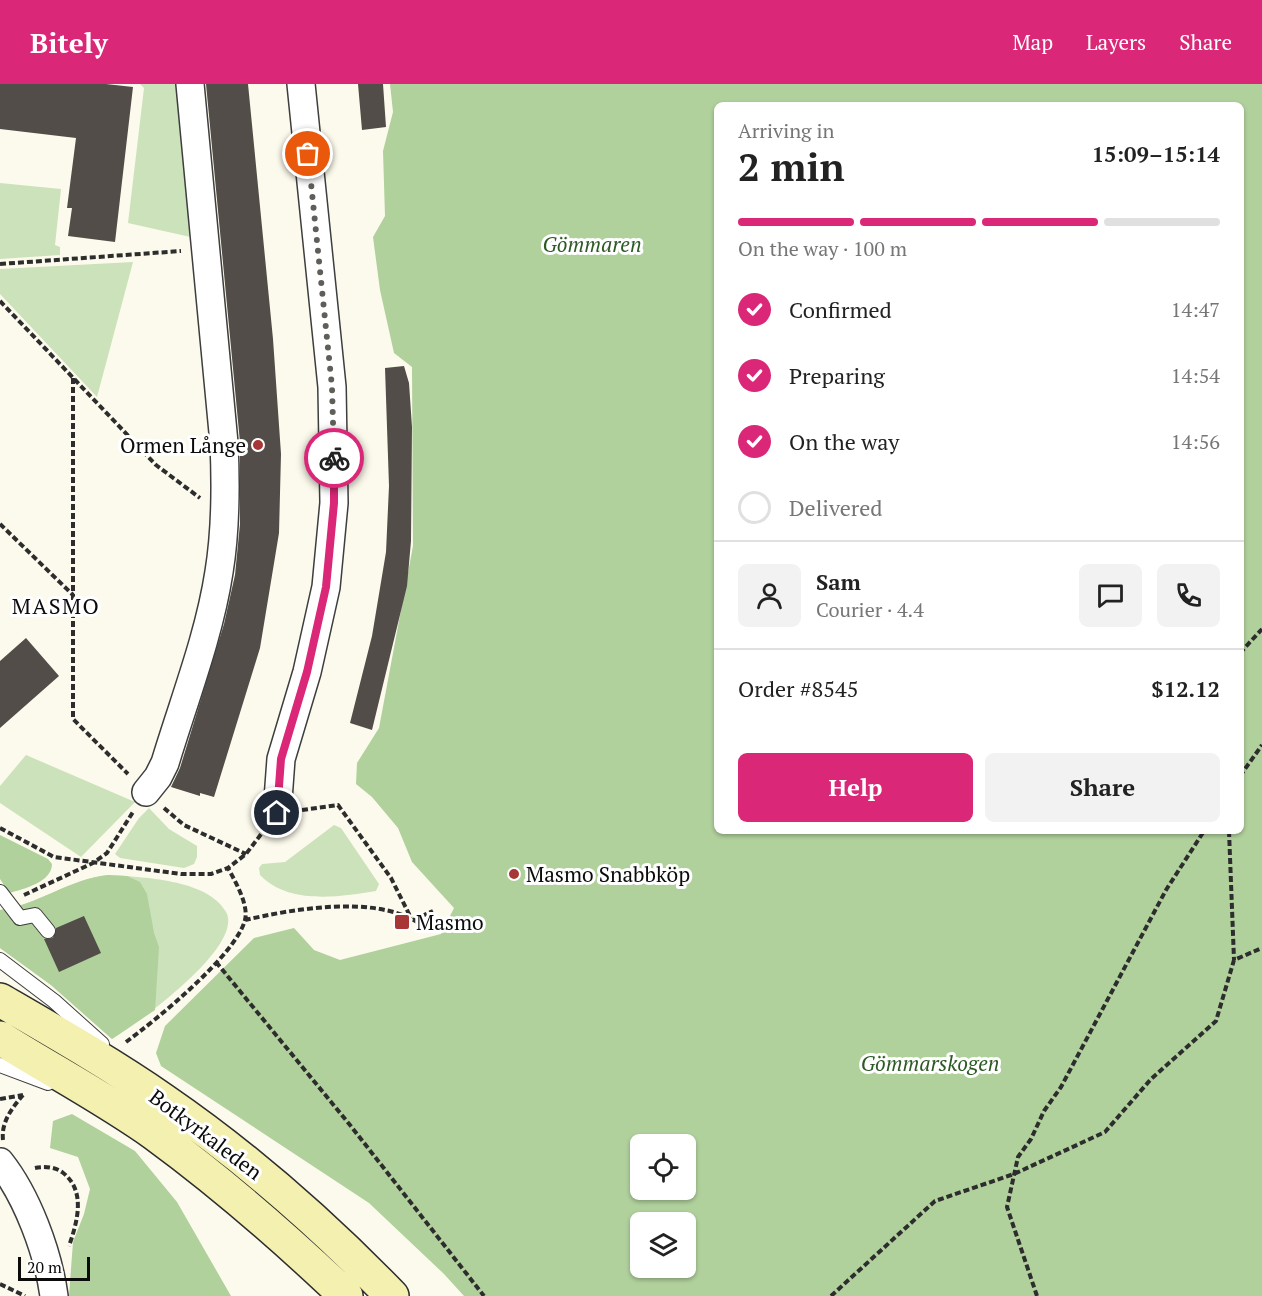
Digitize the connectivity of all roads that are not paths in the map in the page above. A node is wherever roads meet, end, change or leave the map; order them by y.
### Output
1 (190, 84) edge
2 (301, 84) edge
3 (146, 792) road end
4 (277, 813) road end
5 (3, 897) edge
6 (48, 931) dead end
7 (0, 960) edge
8 (0, 1000) edge
9 (0, 1038) edge
10 (0, 1065) edge
11 (164, 1100) junction
12 (124, 1115) junction
13 (6, 1170) edge
14 (53, 1289) edge
15 (346, 1296) edge
16 (392, 1296) edge

1 - 3 street
2 - 4 street
5 - 6 lane
7 - 11 lane
8 - 11 main road, Botkyrkaleden
9 - 12 main road, Botkyrkaleden
10 - 12 lane
11 - 16 main road, Botkyrkaleden
12 - 15 main road, Botkyrkaleden
13 - 14 street

